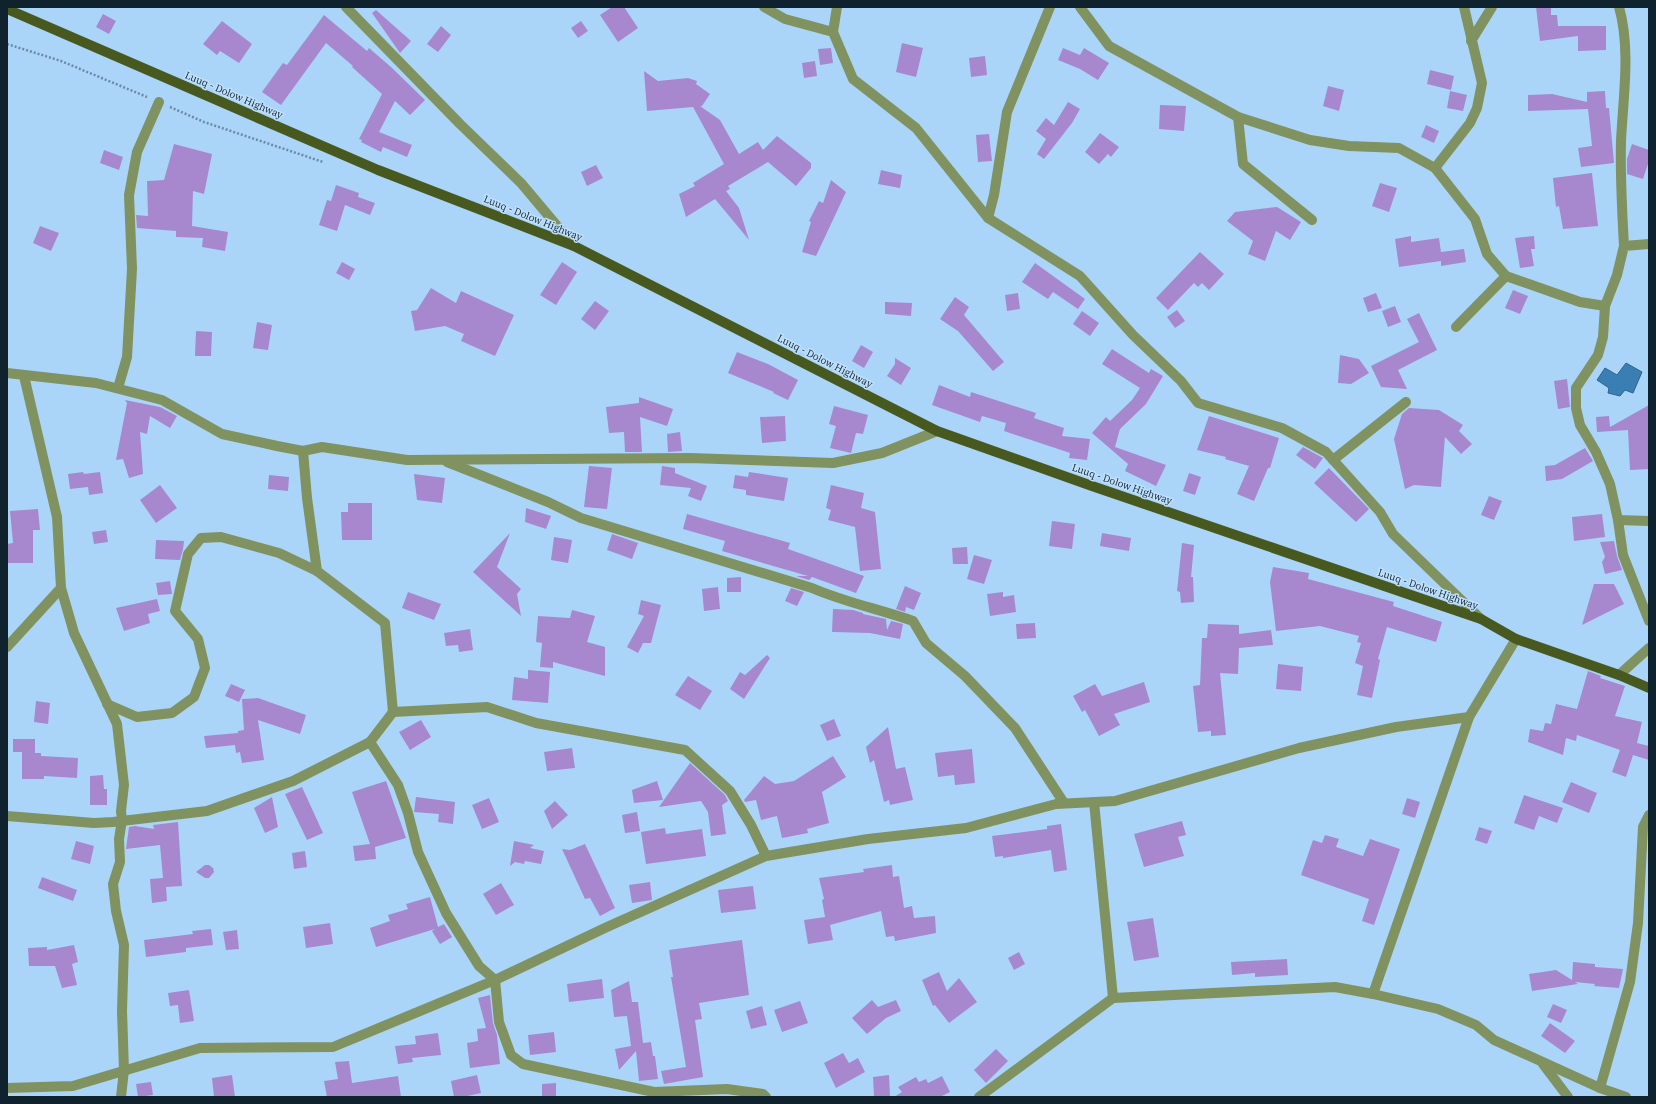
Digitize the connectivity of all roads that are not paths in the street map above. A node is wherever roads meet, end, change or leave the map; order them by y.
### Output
1 (346, 7) edge
2 (764, 7) edge
3 (837, 7) edge
4 (1050, 7) edge
5 (1080, 7) edge
6 (1464, 7) edge
7 (1492, 7) edge
8 (1619, 7) edge
9 (7, 9) edge
10 (833, 32) junction
11 (1472, 41) junction
12 (159, 102) road end
13 (1238, 117) junction
14 (1435, 168) junction
15 (988, 218) junction
16 (1312, 220) dead end
17 (1649, 244) edge
18 (574, 246) junction
19 (1624, 246) junction
20 (1506, 276) junction
21 (1605, 306) junction
22 (1456, 327) dead end
23 (7, 373) edge
24 (24, 376) junction
25 (118, 388) junction
26 (1406, 402) dead end
27 (937, 431) junction
28 (303, 451) junction
29 (443, 460) junction
30 (1333, 460) junction
31 (1618, 520) junction
32 (1649, 521) edge
33 (317, 571) junction
34 (61, 588) junction
35 (1481, 619) junction
36 (1649, 621) edge
37 (1516, 639) junction
38 (7, 647) edge
39 (1649, 648) edge
40 (1619, 675) junction
41 (1649, 688) edge
42 (107, 704) junction
43 (393, 712) junction
44 (1469, 717) junction
45 (370, 742) junction
46 (1094, 802) junction
47 (1064, 803) junction
48 (1649, 815) edge
49 (7, 816) edge
50 (122, 820) junction
51 (766, 856) junction
52 (496, 980) junction
53 (1372, 994) junction
54 (1113, 998) junction
55 (1542, 1062) junction
56 (124, 1070) junction
57 (7, 1088) edge
58 (1600, 1088) junction
59 (121, 1097) edge
60 (766, 1097) edge
61 (979, 1097) edge
62 (1568, 1097) edge
63 (1626, 1097) edge

1 - 18 street
2 - 10 street
3 - 10 street
4 - 15 street
5 - 13 street
6 - 11 street
7 - 11 street
8 - 19 street
9 - 18 main road, Luuq - Dolow Highway
10 - 15 street
11 - 14 street
12 - 25 street
13 - 14 street
13 - 16 street
14 - 20 street
15 - 30 street
17 - 19 street
18 - 27 main road, Luuq - Dolow Highway
19 - 21 street
20 - 21 street
20 - 22 street
21 - 31 street
23 - 24 street
24 - 25 street
24 - 34 street
25 - 28 street
26 - 30 street
27 - 29 street
27 - 35 main road, Luuq - Dolow Highway
28 - 29 street
28 - 33 street
29 - 47 street
30 - 35 street
31 - 32 street
31 - 36 street
33 - 42 street
33 - 43 street
34 - 38 street
34 - 42 street
35 - 37 main road, Luuq - Dolow Highway
37 - 40 main road, Luuq - Dolow Highway
37 - 44 street
39 - 40 street
40 - 41 main road, Luuq - Dolow Highway
42 - 50 street
43 - 45 street
43 - 51 street
44 - 46 street
44 - 53 street
45 - 50 street
45 - 52 street
46 - 47 street
46 - 54 street
47 - 51 street
48 - 58 street
49 - 50 street
50 - 56 street
51 - 52 street
52 - 56 street
52 - 60 street
53 - 54 street
53 - 55 street
54 - 61 street
55 - 58 street
55 - 62 street
56 - 57 street
56 - 59 street
58 - 63 street

